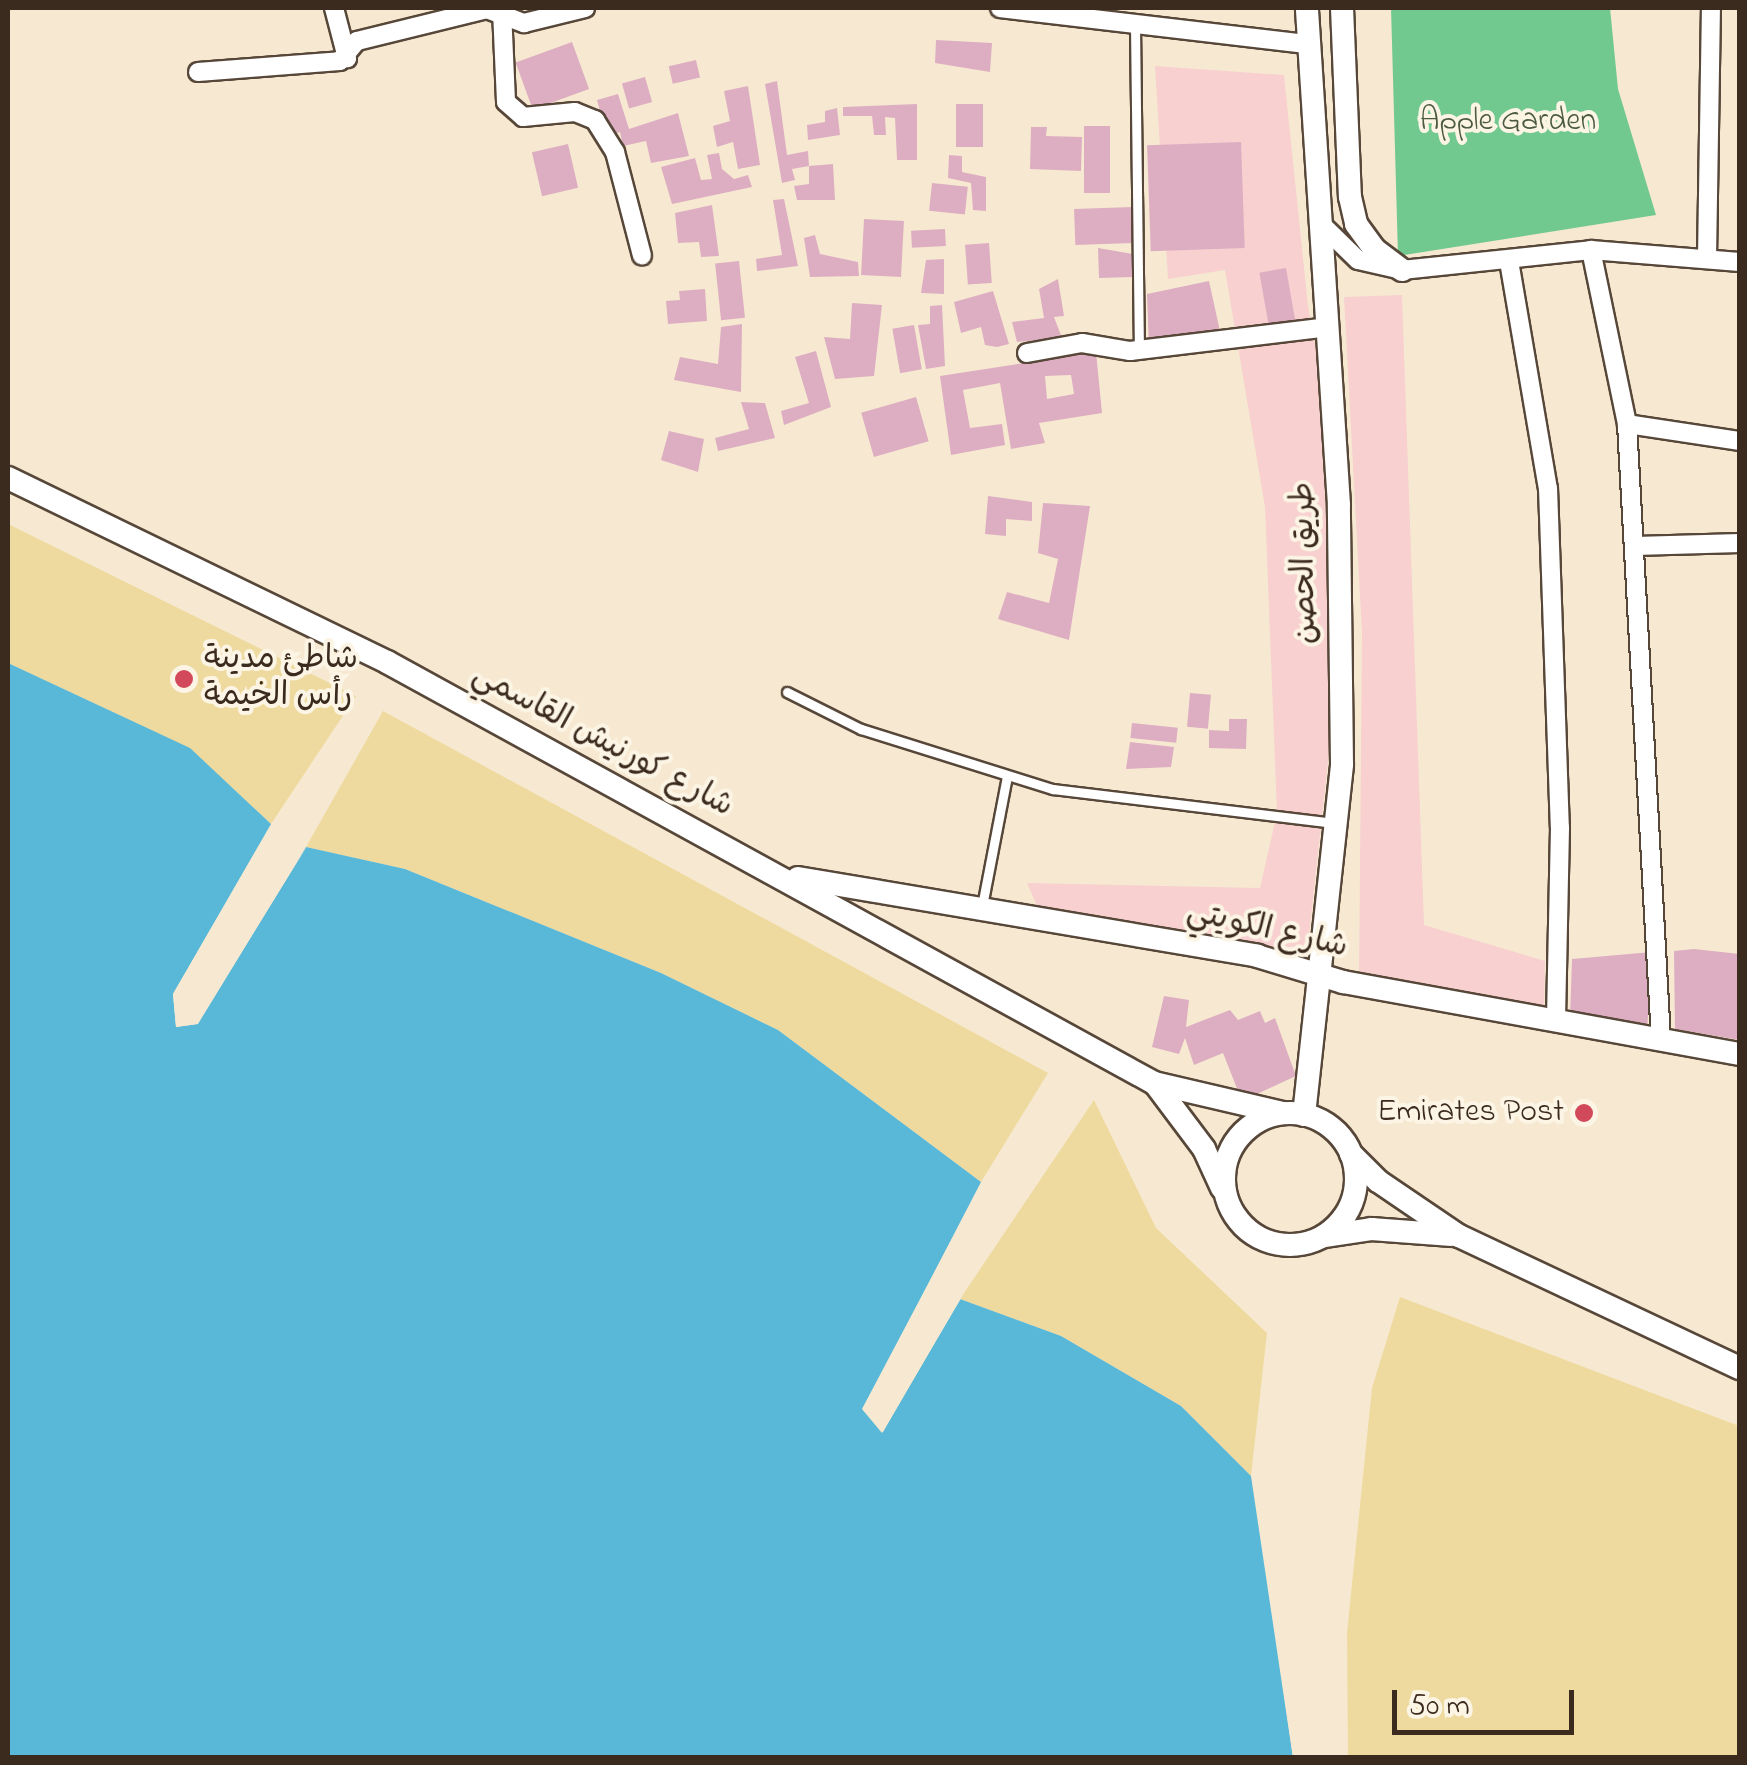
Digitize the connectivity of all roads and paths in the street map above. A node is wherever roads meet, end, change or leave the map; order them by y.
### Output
1 (334, 8) edge
2 (585, 8) edge
3 (1000, 8) edge
4 (1307, 8) edge
5 (1342, 8) edge
6 (1711, 8) edge
7 (502, 10) junction
8 (1135, 26) junction
9 (1308, 44) junction
10 (347, 58) junction
11 (198, 72) dead end
12 (1319, 222) junction
13 (1591, 250) junction
14 (642, 256) dead end
15 (1708, 259) junction
16 (1509, 260) junction
17 (1740, 262) edge
18 (1402, 270) junction
19 (1327, 327) junction
20 (1139, 350) junction
21 (1027, 354) dead end
22 (1627, 424) junction
23 (1740, 441) edge
24 (8, 478) edge
25 (1740, 543) edge
26 (1635, 546) junction
27 (787, 692) dead end
28 (1007, 776) junction
29 (1334, 824) junction
30 (780, 876) junction
31 (982, 908) junction
32 (1314, 973) junction
33 (1556, 1021) junction
34 (1661, 1040) junction
35 (1740, 1054) edge
36 (1154, 1082) junction
37 (1294, 1114) junction
38 (1351, 1154) junction
39 (1227, 1200) junction
40 (1326, 1236) junction
41 (1460, 1236) junction
42 (1740, 1368) edge

1 - 10 street
2 - 7 street
3 - 8 street
4 - 9 street, طريق الحصن
5 - 18 street
6 - 15 street
7 - 10 street
7 - 14 street
8 - 9 street
8 - 20 lane
9 - 12 street, طريق الحصن
10 - 11 street
12 - 18 street
12 - 19 street, طريق الحصن
13 - 15 street
13 - 16 street
13 - 22 street
15 - 17 street
16 - 18 street
16 - 33 street
19 - 20 street
19 - 29 street, طريق الحصن
20 - 21 street
22 - 23 street
22 - 26 street
24 - 30 street, شارع كورنيش القاسمي
25 - 26 street
26 - 34 street
27 - 28 lane
28 - 29 lane
28 - 31 lane
29 - 32 street, طريق الحصن
30 - 31 street, شارع الكويتي
30 - 36 street, شارع كورنيش القاسمي
31 - 32 street, شارع الكويتي
32 - 33 street, شارع الكويتي
32 - 37 street, طريق الحصن
33 - 34 street, شارع الكويتي
34 - 35 street, شارع الكويتي
36 - 37 street, شارع كورنيش القاسمي
36 - 39 street, شارع كورنيش القاسمي
37 - 38 street
37 - 39 street
38 - 40 street
38 - 41 street
39 - 40 street
40 - 41 street
41 - 42 street

